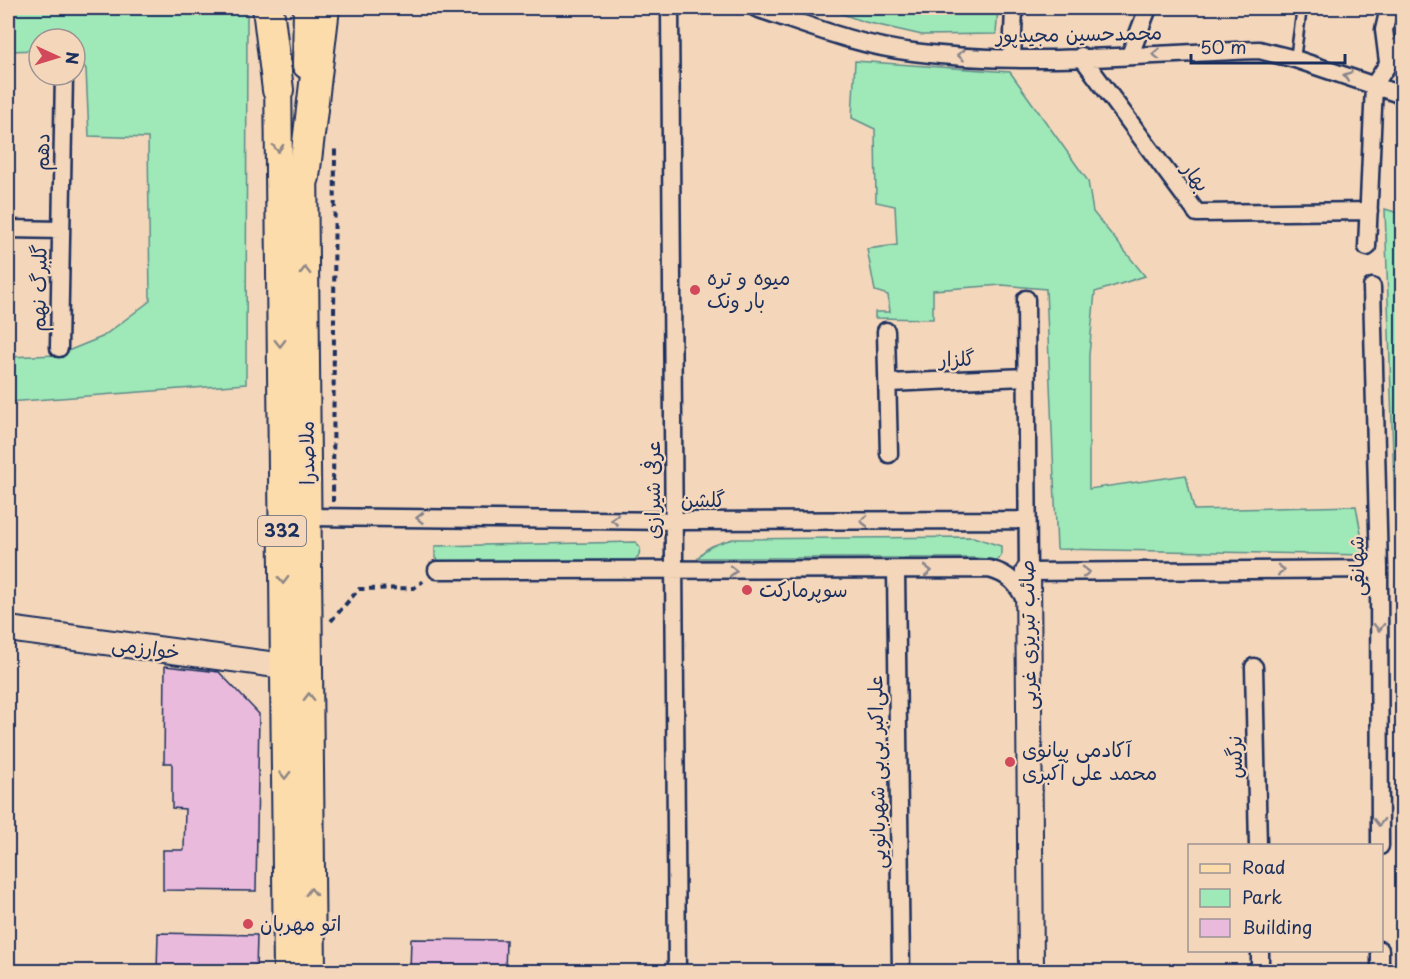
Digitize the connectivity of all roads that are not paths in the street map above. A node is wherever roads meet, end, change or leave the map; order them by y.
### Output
1 (268, 8) edge
2 (278, 8) edge
3 (306, 8) edge
4 (324, 8) edge
5 (670, 8) edge
6 (756, 8) edge
7 (1014, 8) edge
8 (1148, 8) edge
9 (1302, 8) edge
10 (1389, 8) edge
11 (1402, 43) edge
12 (1130, 55) junction
13 (1081, 56) junction
14 (1012, 59) junction
15 (1295, 59) junction
16 (1388, 62) junction
17 (1374, 86) junction
18 (64, 87) edge
19 (278, 90) junction
20 (1402, 95) edge
21 (304, 177) junction
22 (1369, 211) junction
23 (8, 229) edge
24 (61, 230) junction
25 (1368, 247) dead end
26 (1372, 287) dead end
27 (1026, 298) dead end
28 (886, 331) dead end
29 (59, 348) dead end
30 (1026, 377) junction
31 (889, 383) junction
32 (889, 454) dead end
33 (307, 517) junction
34 (1027, 520) junction
35 (674, 521) junction
36 (1378, 568) junction
37 (436, 570) road end
38 (896, 571) junction
39 (674, 572) junction
40 (1028, 572) junction
41 (1028, 607) junction
42 (8, 629) edge
43 (284, 666) junction
44 (1254, 667) dead end
45 (1258, 844) edge
46 (1380, 844) edge
47 (1260, 952) edge
48 (1380, 952) edge
49 (287, 972) edge
50 (312, 972) edge
51 (678, 972) edge
52 (901, 972) edge
53 (1031, 972) edge
54 (1260, 972) edge
55 (1380, 972) edge

1 - 19 highway
2 - 19 main road, ملاصدرا / 332
3 - 21 main road, ملاصدرا / 332
4 - 21 highway
5 - 35 street, عرفی شیرازی
14 -> 6 street, محمدحسین مجیدپور
7 - 14 street
8 - 12 street
9 - 15 lane
10 - 16 street
11 - 16 street
12 - 13 street, محمدحسین مجیدپور
15 -> 12 street, محمدحسین مجیدپور
13 - 14 street, محمدحسین مجیدپور
13 - 22 street, بهار
17 -> 15 street, محمدحسین مجیدپور
16 - 17 street
17 - 20 street, محمدحسین مجیدپور
17 - 22 street
18 - 24 street, دهم
19 -> 43 main road, ملاصدرا / 332
33 -> 21 main road, ملاصدرا / 332
22 - 25 street
23 - 24 street
24 - 29 street, گلبرگ نهم
26 - 36 street, شهانقی
27 - 30 street, صائب تبریزی غربی
28 - 31 street
30 - 31 street, گلزار
30 - 34 street, صائب تبریزی غربی
31 - 32 street
35 -> 33 street, گلشن
50 -> 33 main road, ملاصدرا / 332
34 -> 35 street, گلشن
34 - 40 street, صائب تبریزی غربی
35 - 39 street, عرفی شیرازی
40 -> 36 street
36 -> 46 street, شهانقی
37 - 39 street
39 -> 38 street
38 -> 41 street
38 - 52 street, علی‌اکبر بی‌بی شهربانویی
39 - 51 street, عرفی شیرازی
40 - 41 street, صائب تبریزی غربی
41 - 53 street, صائب تبریزی غربی
42 - 43 street, خوارزمی
43 -> 49 main road, ملاصدرا / 332
44 - 45 street, نرگس
47 - 54 street
48 - 55 street

